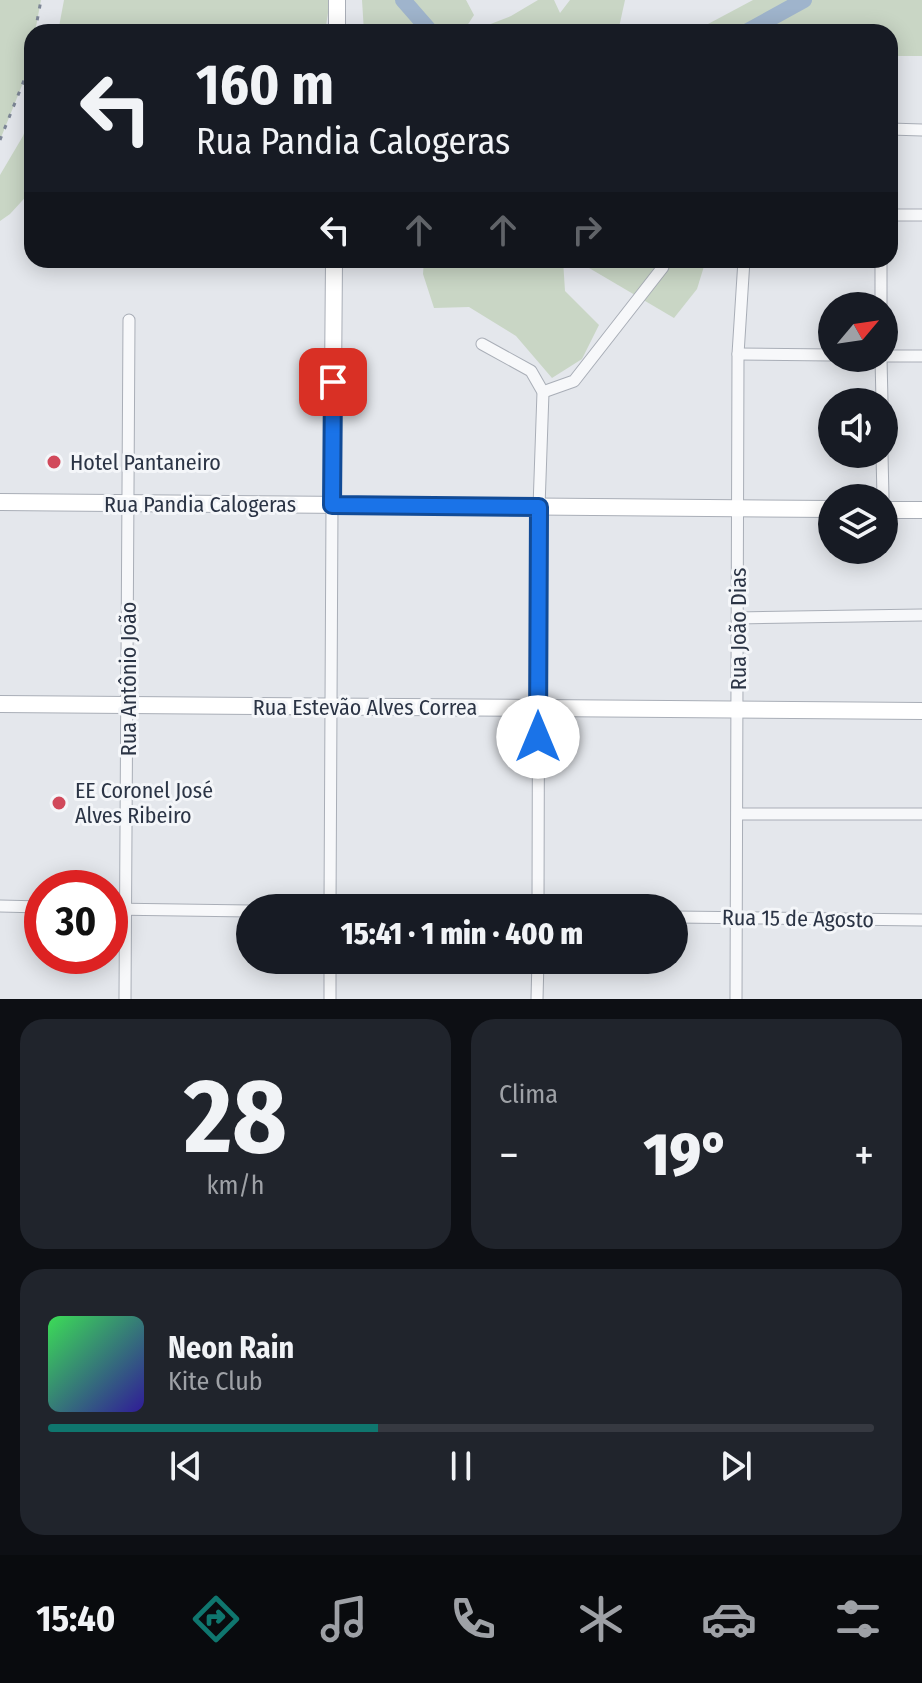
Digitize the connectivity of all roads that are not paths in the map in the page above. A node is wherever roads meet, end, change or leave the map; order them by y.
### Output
1 (337, 0) edge
2 (337, 24) edge
3 (898, 129) edge
4 (922, 130) edge
5 (898, 215) edge
6 (922, 215) edge
7 (334, 268) edge
8 (662, 268) edge
9 (743, 268) edge
10 (881, 268) edge
11 (881, 292) edge
12 (129, 320) dead end
13 (482, 344) dead end
14 (738, 354) junction
15 (818, 355) edge
16 (922, 356) edge
17 (898, 357) edge
18 (543, 392) junction
19 (0, 502) edge
20 (128, 503) junction
21 (332, 505) junction
22 (539, 507) junction
23 (738, 509) junction
24 (818, 509) edge
25 (898, 510) edge
26 (922, 510) edge
27 (922, 615) edge
28 (738, 618) junction
29 (0, 704) edge
30 (128, 705) junction
31 (331, 707) junction
32 (538, 708) junction
33 (739, 710) junction
34 (922, 711) edge
35 (738, 814) junction
36 (922, 814) edge
37 (126, 870) edge
38 (330, 894) edge
39 (538, 894) edge
40 (0, 906) edge
41 (24, 907) edge
42 (128, 909) edge
43 (236, 911) edge
44 (688, 917) edge
45 (737, 918) junction
46 (922, 920) edge
47 (125, 974) edge
48 (330, 974) edge
49 (538, 974) edge
50 (125, 999) edge
51 (330, 999) edge
52 (537, 999) edge
53 (736, 999) edge

1 - 2 main road
3 - 4 street
5 - 6 street
7 - 21 main road
8 - 18 street
9 - 14 street, Rua João Dias
10 - 11 street
12 - 20 street, Rua Antônio João
13 - 18 street
14 - 15 street
14 - 23 street, Rua João Dias
16 - 17 street
18 - 22 street
19 - 20 main road, Rua Pandia Calogeras
20 - 21 main road, Rua Pandia Calogeras
20 - 30 street, Rua Antônio João
21 - 22 main road, Rua Pandia Calogeras
21 - 31 street
22 - 23 main road, Rua Pandia Calogeras
22 - 32 street
23 - 24 main road, Rua Pandia Calogeras
23 - 28 street, Rua João Dias
25 - 26 main road
27 - 28 street
28 - 33 street, Rua João Dias
29 - 30 main road, Rua Estevão Alves Correa
30 - 31 main road, Rua Estevão Alves Correa
30 - 37 street, Rua Antônio João
31 - 32 main road, Rua Estevão Alves Correa
31 - 38 street
32 - 33 main road, Rua Estevão Alves Correa
32 - 39 street
33 - 34 main road, Rua Estevão Alves Correa
33 - 35 street, Rua João Dias
35 - 36 street
35 - 45 street, Rua João Dias
40 - 41 street
42 - 43 street
44 - 45 street, Rua 15 de Agosto
45 - 46 street, Rua 15 de Agosto
45 - 53 street, Rua João Dias
47 - 50 street, Rua Antônio João
48 - 51 street
49 - 52 street

